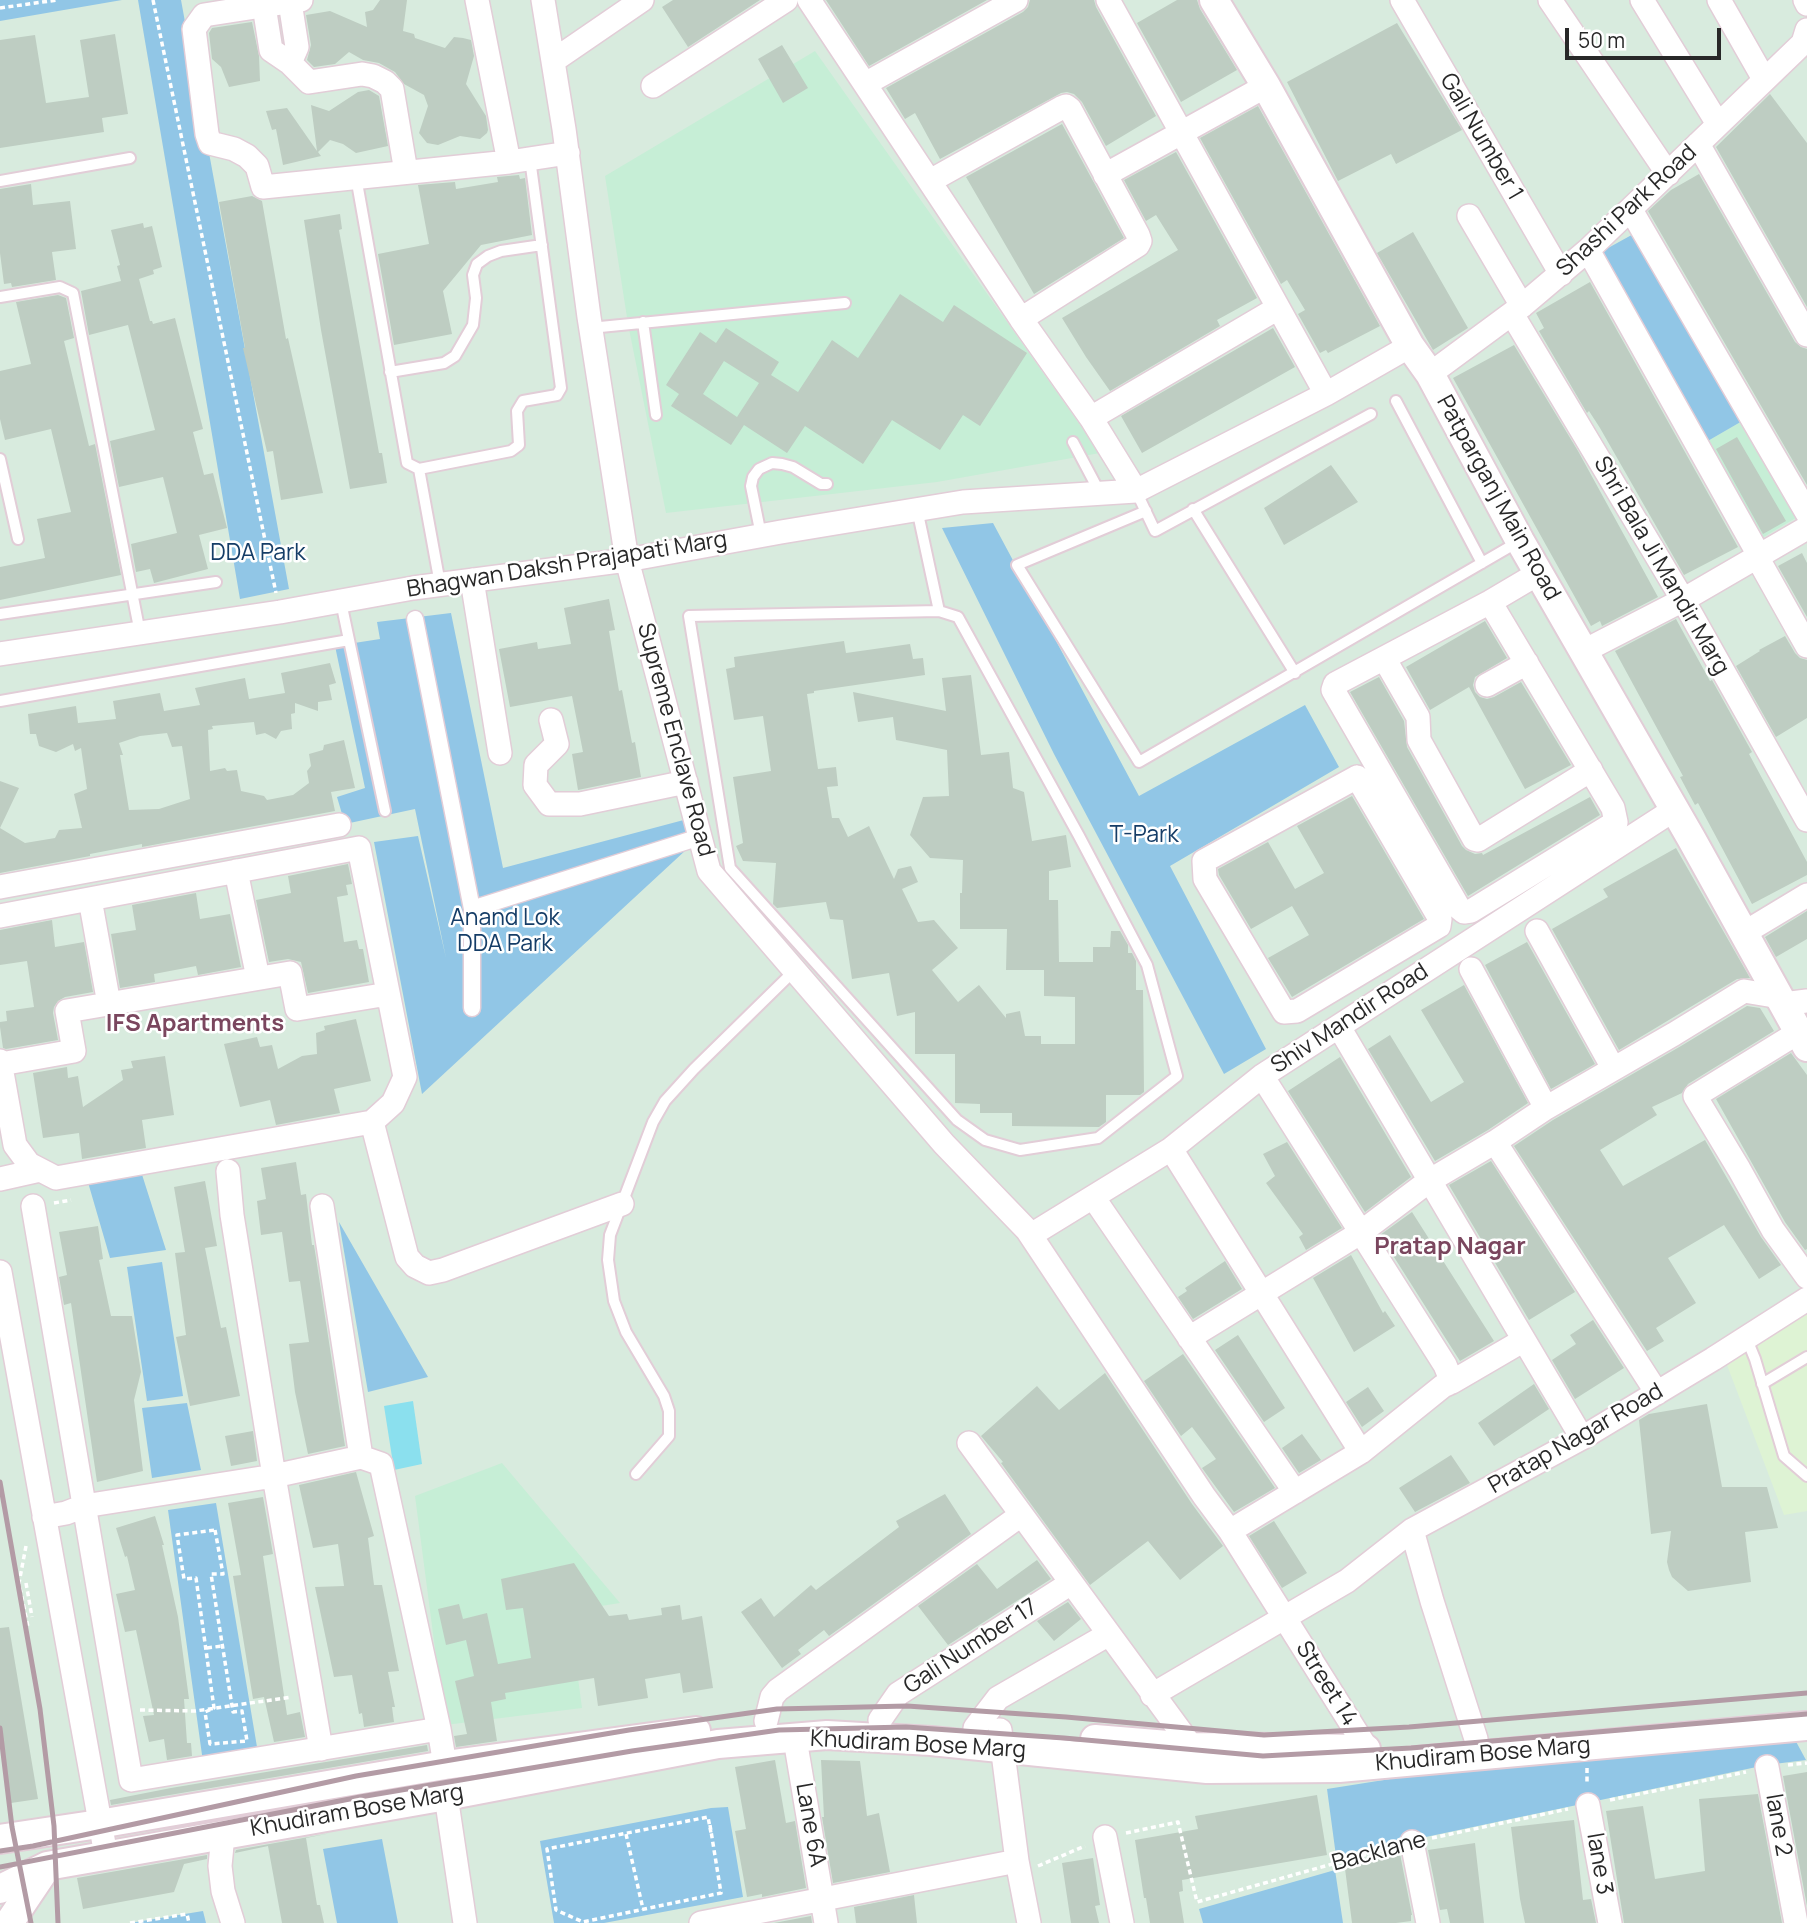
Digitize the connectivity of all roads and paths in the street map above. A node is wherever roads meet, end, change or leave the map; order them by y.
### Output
1 (57, 0) edge
2 (153, 0) edge
3 (477, 0) edge
4 (543, 0) edge
5 (642, 0) edge
6 (786, 0) edge
7 (809, 0) edge
8 (1016, 0) edge
9 (1108, 0) edge
10 (1214, 0) edge
11 (1402, 0) edge
12 (1550, 0) edge
13 (1642, 0) edge
14 (1719, 0) edge
15 (296, 1) edge
16 (264, 6) junction
17 (0, 8) edge
18 (1806, 41) edge
19 (553, 61) junction
20 (290, 63) junction
21 (1764, 79) junction
22 (865, 85) junction
23 (653, 86) dead end
24 (1266, 86) junction
25 (1718, 124) junction
26 (1181, 133) junction
27 (1698, 144) junction
28 (568, 153) junction
29 (130, 158) dead end
30 (520, 160) junction
31 (406, 172) junction
32 (1668, 174) junction
33 (1105, 175) junction
34 (356, 177) junction
35 (0, 181) edge
36 (930, 181) junction
37 (1631, 210) junction
38 (1469, 216) dead end
39 (542, 245) junction
40 (1588, 250) junction
41 (1561, 274) junction
42 (0, 297) edge
43 (845, 303) dead end
44 (1278, 308) junction
45 (1517, 310) junction
46 (1021, 319) junction
47 (643, 322) junction
48 (590, 328) junction
49 (1807, 335) edge
50 (1410, 346) junction
51 (390, 372) junction
52 (1430, 374) junction
53 (1326, 394) junction
54 (1396, 401) dead end
55 (1371, 414) dead end
56 (656, 415) dead end
57 (1091, 418) junction
58 (1073, 442) dead end
59 (0, 458) edge
60 (419, 468) junction
61 (827, 484) dead end
62 (1100, 493) junction
63 (1141, 501) junction
64 (917, 509) junction
65 (1193, 509) junction
66 (1807, 513) edge
67 (1807, 528) edge
68 (761, 535) junction
69 (18, 539) dead end
70 (1520, 541) junction
71 (1757, 557) junction
72 (627, 560) junction
73 (1482, 563) junction
74 (1539, 573) junction
75 (472, 580) junction
76 (216, 582) dead end
77 (440, 584) junction
78 (131, 594) junction
79 (1683, 600) junction
80 (341, 602) junction
81 (1490, 602) junction
82 (939, 611) junction
83 (279, 612) junction
84 (0, 614) edge
85 (415, 619) dead end
86 (140, 633) junction
87 (349, 640) junction
88 (1807, 646) edge
89 (1584, 652) junction
90 (0, 654) edge
91 (1384, 658) junction
92 (1527, 663) junction
93 (1295, 673) junction
94 (1487, 685) dead end
95 (0, 701) edge
96 (551, 720) dead end
97 (500, 753) dead end
98 (1591, 770) junction
99 (686, 782) junction
100 (1675, 809) junction
101 (385, 811) dead end
102 (1807, 820) edge
103 (340, 825) dead end
104 (700, 837) junction
105 (236, 871) junction
106 (0, 887) edge
107 (1807, 895) edge
108 (90, 899) junction
109 (472, 909) junction
110 (0, 916) edge
111 (1537, 931) dead end
112 (1744, 933) junction
113 (1471, 970) dead end
114 (794, 971) junction
115 (1362, 972) junction
116 (258, 978) junction
117 (388, 994) junction
118 (1381, 1000) junction
119 (1790, 1001) edge
120 (109, 1004) junction
121 (472, 1007) dead end
122 (1339, 1027) junction
123 (1803, 1039) edge
124 (0, 1063) edge
125 (1613, 1068) junction
126 (1262, 1076) junction
127 (1546, 1108) junction
128 (372, 1122) junction
129 (1495, 1142) junction
130 (1171, 1149) junction
131 (40, 1170) junction
132 (228, 1171) dead end
133 (0, 1178) edge
134 (1429, 1181) junction
135 (1093, 1197) junction
136 (622, 1204) junction
137 (33, 1206) dead end
138 (322, 1206) dead end
139 (1360, 1233) junction
140 (1031, 1235) junction
141 (0, 1272) edge
142 (1807, 1277) edge
143 (1261, 1293) junction
144 (1807, 1299) edge
145 (1746, 1337) junction
146 (1189, 1338) junction
147 (1524, 1340) junction
148 (1807, 1357) edge
149 (1452, 1382) junction
150 (1762, 1384) junction
151 (1657, 1393) junction
152 (1582, 1438) junction
153 (969, 1443) dead end
154 (1361, 1452) junction
155 (360, 1457) junction
156 (636, 1474) dead end
157 (274, 1476) junction
158 (1807, 1476) edge
159 (1295, 1492) junction
160 (85, 1506) junction
161 (1021, 1515) junction
162 (44, 1517) junction
163 (1412, 1530) junction
164 (1230, 1531) junction
165 (27, 1542) dead end
166 (26, 1583) dead end
167 (1071, 1583) junction
168 (32, 1617) dead end
169 (1286, 1618) junction
170 (28, 1627) dead end
171 (1109, 1634) junction
172 (222, 1646) junction
173 (206, 1648) junction
174 (311, 1694) junction
175 (1152, 1695) junction
176 (232, 1706) junction
177 (214, 1708) junction
178 (1807, 1708) edge
179 (119, 1710) junction
180 (880, 1720) junction
181 (766, 1721) junction
182 (1807, 1726) edge
183 (439, 1728) junction
184 (993, 1735) junction
185 (247, 1741) dead end
186 (210, 1744) dead end
187 (1192, 1747) junction
188 (1476, 1747) junction
189 (321, 1749) junction
190 (639, 1749) junction
191 (1367, 1749) junction
192 (797, 1751) dead end
193 (1586, 1762) dead end
194 (1807, 1763) edge
195 (445, 1765) junction
196 (1767, 1768) junction
197 (446, 1796) junction
198 (1588, 1797) junction
199 (0, 1819) edge
200 (99, 1824) junction
201 (710, 1825) dead end
202 (46, 1831) junction
203 (711, 1833) junction
204 (626, 1834) junction
205 (223, 1835) junction
206 (1105, 1837) junction
207 (0, 1839) edge
208 (1412, 1842) junction
209 (106, 1855) junction
210 (47, 1866) junction
211 (1018, 1868) junction
212 (1, 1880) edge
213 (823, 1900) junction
214 (643, 1909) junction
215 (8, 1923) edge
216 (130, 1923) edge
217 (189, 1923) edge
218 (233, 1923) edge
219 (465, 1923) edge
220 (701, 1923) edge
221 (826, 1923) edge
222 (1029, 1923) edge
223 (1122, 1923) edge
224 (1429, 1923) edge
225 (1610, 1923) edge
226 (1796, 1923) edge

1 - 17 path
2 - 83 path
3 - 30 street
4 - 19 street, Supreme Enclave Road
5 - 19 street
6 - 23 street
7 - 22 street
8 - 22 street
9 - 26 street
10 - 24 street, Patparganj Main Road
11 - 41 street, Gali Number 1
12 - 32 street
13 - 25 street
14 - 21 street
15 - 16 street
15 - 20 street
16 - 20 street
16 - 34 street
18 - 21 street, Shashi Park Road
19 - 28 street, Supreme Enclave Road
20 - 31 street
21 - 25 street, Shashi Park Road
22 - 36 street
24 - 26 street
24 - 50 street, Patparganj Main Road
25 - 27 street, Shashi Park Road
26 - 33 street
26 - 44 street
27 - 32 street, Shashi Park Road
27 - 49 street
28 - 30 street
28 - 48 street, Supreme Enclave Road
29 - 35 lane
30 - 31 street
30 - 39 lane
31 - 34 street
32 - 37 street, Shashi Park Road
33 - 36 street
33 - 46 street
34 - 51 lane
36 - 46 street
37 - 40 street, Shashi Park Road
37 - 66 street
38 - 45 street, Shri Bala Ji Mandir Marg
39 - 51 lane
39 - 60 lane
40 - 41 street, Shashi Park Road
40 - 71 street
41 - 45 street, Shashi Park Road
42 - 78 lane
43 - 47 lane
44 - 53 street
44 - 57 street
45 - 52 street, Shashi Park Road
45 - 79 street, Shri Bala Ji Mandir Marg
46 - 57 street
47 - 48 lane
47 - 56 lane
48 - 72 street, Supreme Enclave Road
50 - 52 street, Patparganj Main Road
50 - 53 street
51 - 60 lane
52 - 70 street, Patparganj Main Road
53 - 63 street
54 - 73 lane
55 - 65 lane
57 - 63 street
58 - 62 lane
59 - 69 lane
60 - 77 lane
61 - 68 lane
62 - 63 street, Bhagwan Daksh Prajapati Marg
62 - 64 street, Bhagwan Daksh Prajapati Marg
63 - 65 lane
63 - 93 lane
64 - 68 street, Bhagwan Daksh Prajapati Marg
64 - 82 lane
65 - 93 lane
67 - 71 street
68 - 72 street, Bhagwan Daksh Prajapati Marg
70 - 73 lane
70 - 74 street, Patparganj Main Road
71 - 79 street
71 - 88 street
72 - 75 street, Bhagwan Daksh Prajapati Marg
72 - 99 street, Supreme Enclave Road
73 - 93 lane
74 - 81 street
74 - 89 street, Patparganj Main Road
75 - 77 street, Bhagwan Daksh Prajapati Marg
75 - 97 street
76 - 78 lane
77 - 80 street, Bhagwan Daksh Prajapati Marg
78 - 84 lane
78 - 86 lane
79 - 89 street
79 - 102 street, Shri Bala Ji Mandir Marg
80 - 83 street, Bhagwan Daksh Prajapati Marg
80 - 87 lane
81 - 91 street
81 - 92 street
82 - 82 lane
83 - 86 street, Bhagwan Daksh Prajapati Marg
85 - 109 street
86 - 90 street, Bhagwan Daksh Prajapati Marg
87 - 95 lane
87 - 101 lane
89 - 100 street, Patparganj Main Road
91 - 98 street
91 - 98 street
92 - 94 street
92 - 98 street
96 - 99 street
99 - 104 street, Supreme Enclave Road
100 - 112 street, Patparganj Main Road
100 - 118 street, Shiv Mandir Road
103 - 106 street
104 - 109 street
104 - 114 street, Supreme Enclave Road
105 - 108 street
105 - 116 street
105 - 117 street
107 - 112 street
108 - 110 street
108 - 120 street
109 - 121 street
111 - 125 street
112 - 119 street, Patparganj Main Road
113 - 127 street
114 - 136 lane
114 - 140 street, Supreme Enclave Road
115 - 115 street
115 - 118 street
116 - 117 street
116 - 120 street
117 - 128 street
118 - 122 street, Shiv Mandir Road
119 - 123 street, Patparganj Main Road
119 - 125 street
120 - 124 street
122 - 126 street, Shiv Mandir Road
122 - 134 street
123 - 142 street
124 - 131 street
125 - 127 street
126 - 130 street, Shiv Mandir Road
126 - 139 street
127 - 129 street
128 - 131 street
128 - 136 street
129 - 134 street
129 - 151 street
130 - 135 street, Shiv Mandir Road
130 - 143 street
131 - 133 street
132 - 157 street
134 - 139 street
134 - 147 street
135 - 140 street, Shiv Mandir Road
135 - 146 street
136 - 156 lane
137 - 160 street
138 - 155 street
139 - 143 street
139 - 149 street
140 - 164 street, Supreme Enclave Road
141 - 162 street
143 - 146 street
143 - 154 street
144 - 145 street, Pratap Nagar Road
145 - 150 lane
145 - 151 street, Pratap Nagar Road
146 - 159 street
147 - 149 street
147 - 152 street
148 - 150 lane
149 - 154 street
150 - 158 lane
151 - 152 street, Pratap Nagar Road
152 - 163 street, Pratap Nagar Road
153 - 161 street
154 - 159 street
155 - 157 street
155 - 183 street
157 - 160 street
157 - 174 street
159 - 164 street
160 - 162 street
160 - 179 street
161 - 167 street
161 - 181 street
162 - 200 street
163 - 169 street, Pratap Nagar Road
163 - 188 street
164 - 169 street, Street 14
165 - 170 path
166 - 168 path
167 - 171 street
167 - 180 street, Gali Number 17
169 - 175 street, Pratap Nagar Road
169 - 191 street, Street 14
171 - 175 street
171 - 184 street
172 - 173 path
172 - 173 path
172 - 176 path
173 - 177 path
174 - 176 path
174 - 189 street
175 - 187 street
176 - 177 path
176 - 185 path
177 - 179 path
177 - 186 path
178 - 188 street, Khudiram Bose Marg
179 - 189 street
180 - 181 street, Khudiram Bose Marg
180 - 184 street, Khudiram Bose Marg
181 - 190 street, Khudiram Bose Marg
182 - 188 street, Khudiram Bose Marg
183 - 189 street
183 - 195 street
184 - 187 street, Khudiram Bose Marg
184 - 188 street, Khudiram Bose Marg
184 - 190 street, Khudiram Bose Marg
184 - 211 street
187 - 191 street, Khudiram Bose Marg
188 - 191 street, Khudiram Bose Marg
190 - 195 street, Khudiram Bose Marg
190 - 197 street, Khudiram Bose Marg
192 - 213 street, Lane 6A
193 - 198 path
194 - 196 path, Backlane
195 - 200 street, Khudiram Bose Marg
196 - 198 path, Backlane
196 - 226 street, lane 2
197 - 205 street, Khudiram Bose Marg
197 - 219 street
198 - 208 path, Backlane
198 - 225 street, lane 3
199 - 202 street
200 - 202 street, Khudiram Bose Marg
200 - 209 street
201 - 203 path
202 - 207 street, Khudiram Bose Marg
203 - 204 path
203 - 214 path
204 - 214 path
204 - 214 path
205 - 209 street, Khudiram Bose Marg
205 - 218 street
206 - 208 path, Backlane
206 - 211 path, Backlane
206 - 223 street
208 - 224 street
209 - 210 street, Khudiram Bose Marg
210 - 212 street, Khudiram Bose Marg
210 - 215 street
211 - 213 street
211 - 222 street
212 - 215 street
213 - 220 street
213 - 221 street, Lane 6A
216 - 217 path

